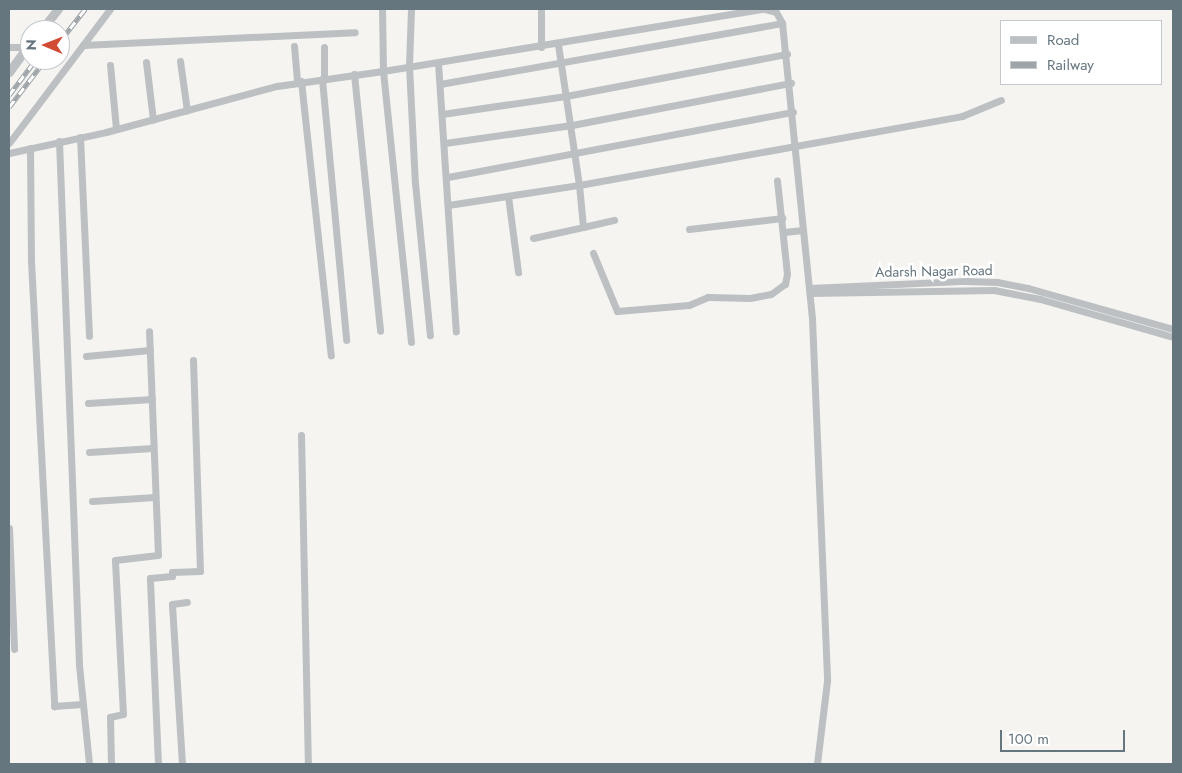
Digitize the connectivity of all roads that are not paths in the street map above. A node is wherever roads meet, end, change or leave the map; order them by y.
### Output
1 (58, 9) edge
2 (110, 9) edge
3 (382, 9) edge
4 (411, 9) edge
5 (541, 9) edge
6 (764, 9) edge
7 (777, 10) edge
8 (49, 20) edge
9 (782, 23) junction
10 (355, 32) dead end
11 (558, 44) junction
12 (83, 45) junction
13 (294, 46) dead end
14 (324, 47) dead end
15 (541, 47) junction
16 (787, 54) junction
17 (20, 57) edge
18 (180, 61) dead end
19 (146, 62) dead end
20 (438, 63) junction
21 (560, 64) junction
22 (110, 65) dead end
23 (409, 66) junction
24 (383, 71) junction
25 (9, 72) edge
26 (354, 74) junction
27 (323, 78) junction
28 (299, 82) junction
29 (791, 83) junction
30 (440, 84) junction
31 (566, 96) junction
32 (1001, 100) dead end
33 (187, 111) junction
34 (793, 112) junction
35 (442, 114) junction
36 (153, 120) junction
37 (572, 125) junction
38 (116, 129) junction
39 (80, 137) junction
40 (59, 141) junction
41 (9, 143) edge
42 (445, 143) junction
43 (796, 146) junction
44 (30, 148) junction
45 (9, 153) edge
46 (575, 153) junction
47 (448, 177) junction
48 (777, 181) dead end
49 (579, 185) junction
50 (508, 196) junction
51 (448, 205) junction
52 (782, 218) junction
53 (614, 220) dead end
54 (583, 227) junction
55 (689, 229) dead end
56 (803, 230) junction
57 (784, 232) junction
58 (533, 238) dead end
59 (593, 253) dead end
60 (518, 272) dead end
61 (809, 290) junction
62 (1173, 329) edge
63 (149, 331) dead end
64 (380, 331) dead end
65 (456, 331) dead end
66 (430, 335) dead end
67 (89, 336) dead end
68 (1173, 338) edge
69 (346, 340) dead end
70 (411, 342) dead end
71 (150, 350) junction
72 (331, 355) dead end
73 (86, 356) dead end
74 (193, 360) dead end
75 (152, 399) junction
76 (88, 402) dead end
77 (301, 435) dead end
78 (153, 448) junction
79 (89, 452) dead end
80 (155, 497) junction
81 (92, 501) dead end
82 (9, 528) edge
83 (187, 602) dead end
84 (14, 649) dead end
85 (82, 704) junction
86 (89, 764) edge
87 (111, 764) edge
88 (158, 764) edge
89 (182, 764) edge
90 (308, 764) edge
91 (817, 764) edge

1 - 8 street
2 - 12 street
3 - 24 street
4 - 23 street
5 - 15 street
6 - 7 street
6 - 11 street
7 - 9 street
9 - 16 street
9 - 21 street
10 - 12 street
11 - 15 street
11 - 21 street
12 - 41 street
13 - 28 street
14 - 27 street
15 - 20 street
16 - 29 street
16 - 31 street
17 - 25 street
18 - 33 street
19 - 36 street
20 - 23 street
20 - 30 street
21 - 30 street
21 - 31 street
22 - 38 street
23 - 24 street
23 - 66 street
24 - 26 street
24 - 70 street
26 - 27 street
26 - 64 street
27 - 28 street
27 - 69 street
28 - 33 street
28 - 72 street
29 - 34 street
29 - 37 street
30 - 35 street
31 - 35 street
31 - 37 street
32 - 43 street
33 - 36 street
34 - 43 street
34 - 46 street
35 - 42 street
36 - 38 street
37 - 42 street
37 - 46 street
38 - 39 street
39 - 40 street
39 - 67 street
40 - 44 street
40 - 85 street
42 - 47 street
43 - 49 street
43 - 56 street
44 - 45 street
44 - 85 street
46 - 47 street
46 - 49 street
47 - 51 street
48 - 52 street
49 - 50 street
49 - 54 street
50 - 51 street
50 - 60 street
51 - 65 street
52 - 55 street
52 - 57 street
53 - 54 street
54 - 58 street
56 - 57 street
56 - 61 street
57 - 59 street
61 - 62 street, Adarsh Nagar Road
61 - 68 street, Adarsh Nagar Road
61 - 91 street
63 - 71 street
71 - 73 street
71 - 75 street
74 - 88 street
75 - 76 street
75 - 78 street
77 - 90 street
78 - 79 street
78 - 80 street
80 - 81 street
80 - 87 street
82 - 84 street
83 - 89 street
85 - 86 street

